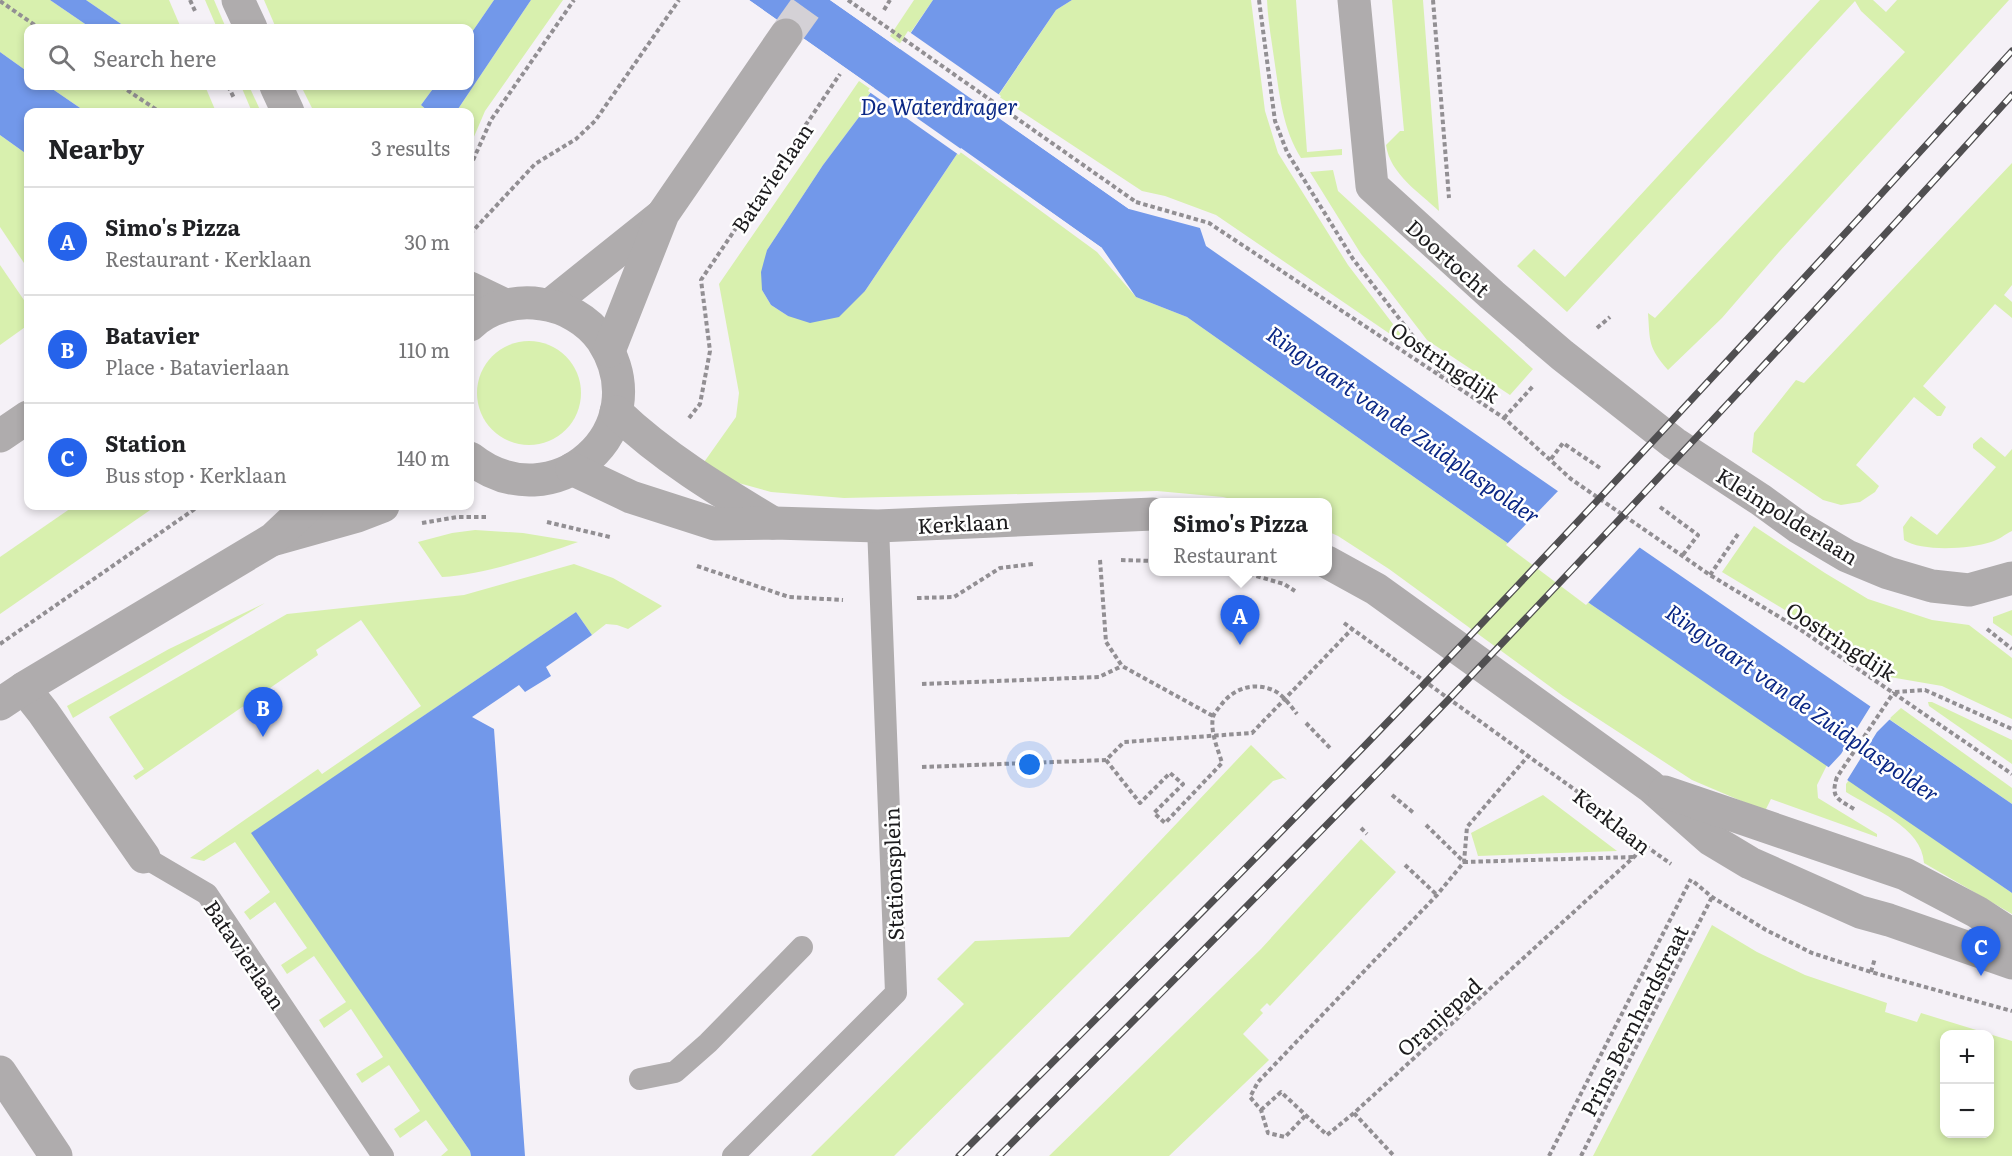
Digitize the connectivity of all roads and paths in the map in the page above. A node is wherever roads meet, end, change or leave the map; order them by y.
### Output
1 (238, 0) edge
2 (574, 0) edge
3 (679, 0) edge
4 (848, 0) edge
5 (890, 0) edge
6 (1354, 0) edge
7 (1433, 0) edge
8 (0, 1) edge
9 (884, 10) dead end
10 (33, 24) edge
11 (249, 24) edge
12 (786, 35) tunnel mouth
13 (840, 74) dead end
14 (127, 90) edge
15 (278, 90) edge
16 (154, 108) edge
17 (286, 108) edge
18 (474, 158) edge
19 (1449, 205) dead end
20 (663, 214) junction
21 (474, 230) edge
22 (701, 280) dead end
23 (474, 290) edge
24 (506, 305) junction
25 (550, 305) junction
26 (474, 322) edge
27 (609, 351) junction
28 (1538, 381) dead end
29 (616, 412) junction
30 (1504, 418) junction
31 (24, 420) edge
32 (0, 436) edge
33 (1674, 443) joint
34 (1551, 459) junction
35 (474, 461) edge
36 (1600, 468) dead end
37 (572, 469) junction
38 (1660, 507) dead end
39 (193, 510) edge
40 (304, 510) edge
41 (373, 510) edge
42 (1149, 514) edge
43 (774, 523) junction
44 (878, 526) junction
45 (273, 539) junction
46 (1729, 548) dead end
47 (1682, 556) junction
48 (1100, 560) dead end
49 (1332, 565) edge
50 (1710, 575) junction
51 (1256, 576) edge
52 (2012, 578) edge
53 (1304, 597) dead end
54 (1343, 622) dead end
55 (1353, 628) junction
56 (0, 644) edge
57 (1122, 666) junction
58 (883, 686) junction
59 (1894, 692) junction
60 (12, 696) edge
61 (1284, 699) junction
62 (1297, 714) dead end
63 (1213, 716) junction
64 (1306, 723) dead end
65 (2012, 729) edge
66 (1214, 736) junction
67 (1330, 749) dead end
68 (1529, 755) junction
69 (1107, 760) junction
70 (888, 769) junction
71 (2012, 774) edge
72 (1650, 786) junction
73 (1392, 795) dead end
74 (1415, 813) dead end
75 (1860, 813) dead end
76 (1426, 825) dead end
77 (1361, 828) dead end
78 (1367, 834) dead end
79 (1643, 844) junction
80 (1635, 856) junction
81 (144, 857) joint
82 (1464, 862) junction
83 (1405, 865) dead end
84 (1672, 865) dead end
85 (1681, 872) dead end
86 (1691, 879) junction
87 (1437, 895) junction
88 (1712, 897) junction
89 (2012, 935) edge
90 (802, 947) dead end
91 (2012, 963) edge
92 (2012, 1011) edge
93 (0, 1072) edge
94 (640, 1079) dead end
95 (1261, 1110) junction
96 (1354, 1113) junction
97 (1305, 1116) junction
98 (56, 1156) edge
99 (383, 1156) edge
100 (733, 1156) edge
101 (1394, 1156) edge
102 (1549, 1156) edge
103 (1581, 1156) edge

1 - 11 street
2 - 18 path
3 - 21 path
4 - 30 path, Oostringdijk, bridge
5 - 9 path
6 - 33 street, Doortocht
7 - 19 path
8 - 10 path
12 - 20 street
13 - 22 path, Batavierlaan
14 - 16 path
15 - 17 street
20 - 25 street
20 - 27 street
23 - 24 street
24 - 25 street
24 - 26 street
25 - 27 street
27 - 29 street
28 - 30 path
29 - 37 street
29 - 43 street, Kerklaan
30 - 34 path, Oostringdijk
31 - 32 street
33 - 52 street, Kleinpolderlaan
34 - 36 path
34 - 47 path, Oostringdijk
35 - 37 street
37 - 43 street, Kerklaan
38 - 47 path
39 - 56 path
40 - 45 street, Batavierlaan
41 - 45 street, Batavierlaan
42 - 44 street, Kerklaan
43 - 44 street, Kerklaan
44 - 58 lane, Stationsplein
45 - 60 street, Batavierlaan
46 - 50 path
47 - 50 path, Oostringdijk
48 - 57 path
49 - 72 street
50 - 59 path, Oostringdijk
51 - 53 path
54 - 55 path, Kerklaan
55 - 61 path
55 - 68 path, Kerklaan
57 - 58 path
57 - 63 path
58 - 70 lane, Stationsplein
59 - 65 path
59 - 71 path, Oostringdijk
59 - 75 path
60 - 81 street, Batavierlaan
61 - 62 path
61 - 63 path
61 - 66 path
63 - 66 path
64 - 67 path
66 - 69 path
66 - 69 path
68 - 79 path, Kerklaan
68 - 82 path
69 - 70 path
70 - 100 lane, Stationsplein
72 - 89 street
72 - 91 street
73 - 74 path
76 - 82 path
77 - 78 path
79 - 80 path, Oranjepad
79 - 84 path, Kerklaan
80 - 82 path
80 - 96 path, Oranjepad
81 - 99 lane, Batavierlaan
82 - 87 path
83 - 87 path
85 - 86 path
86 - 88 path
86 - 102 path
87 - 95 path
88 - 92 path
88 - 103 path, Prins Bernhardstraat
90 - 94 lane
93 - 98 street
95 - 97 path, Oranjepad
95 - 97 path
96 - 97 path, Oranjepad
96 - 101 path

